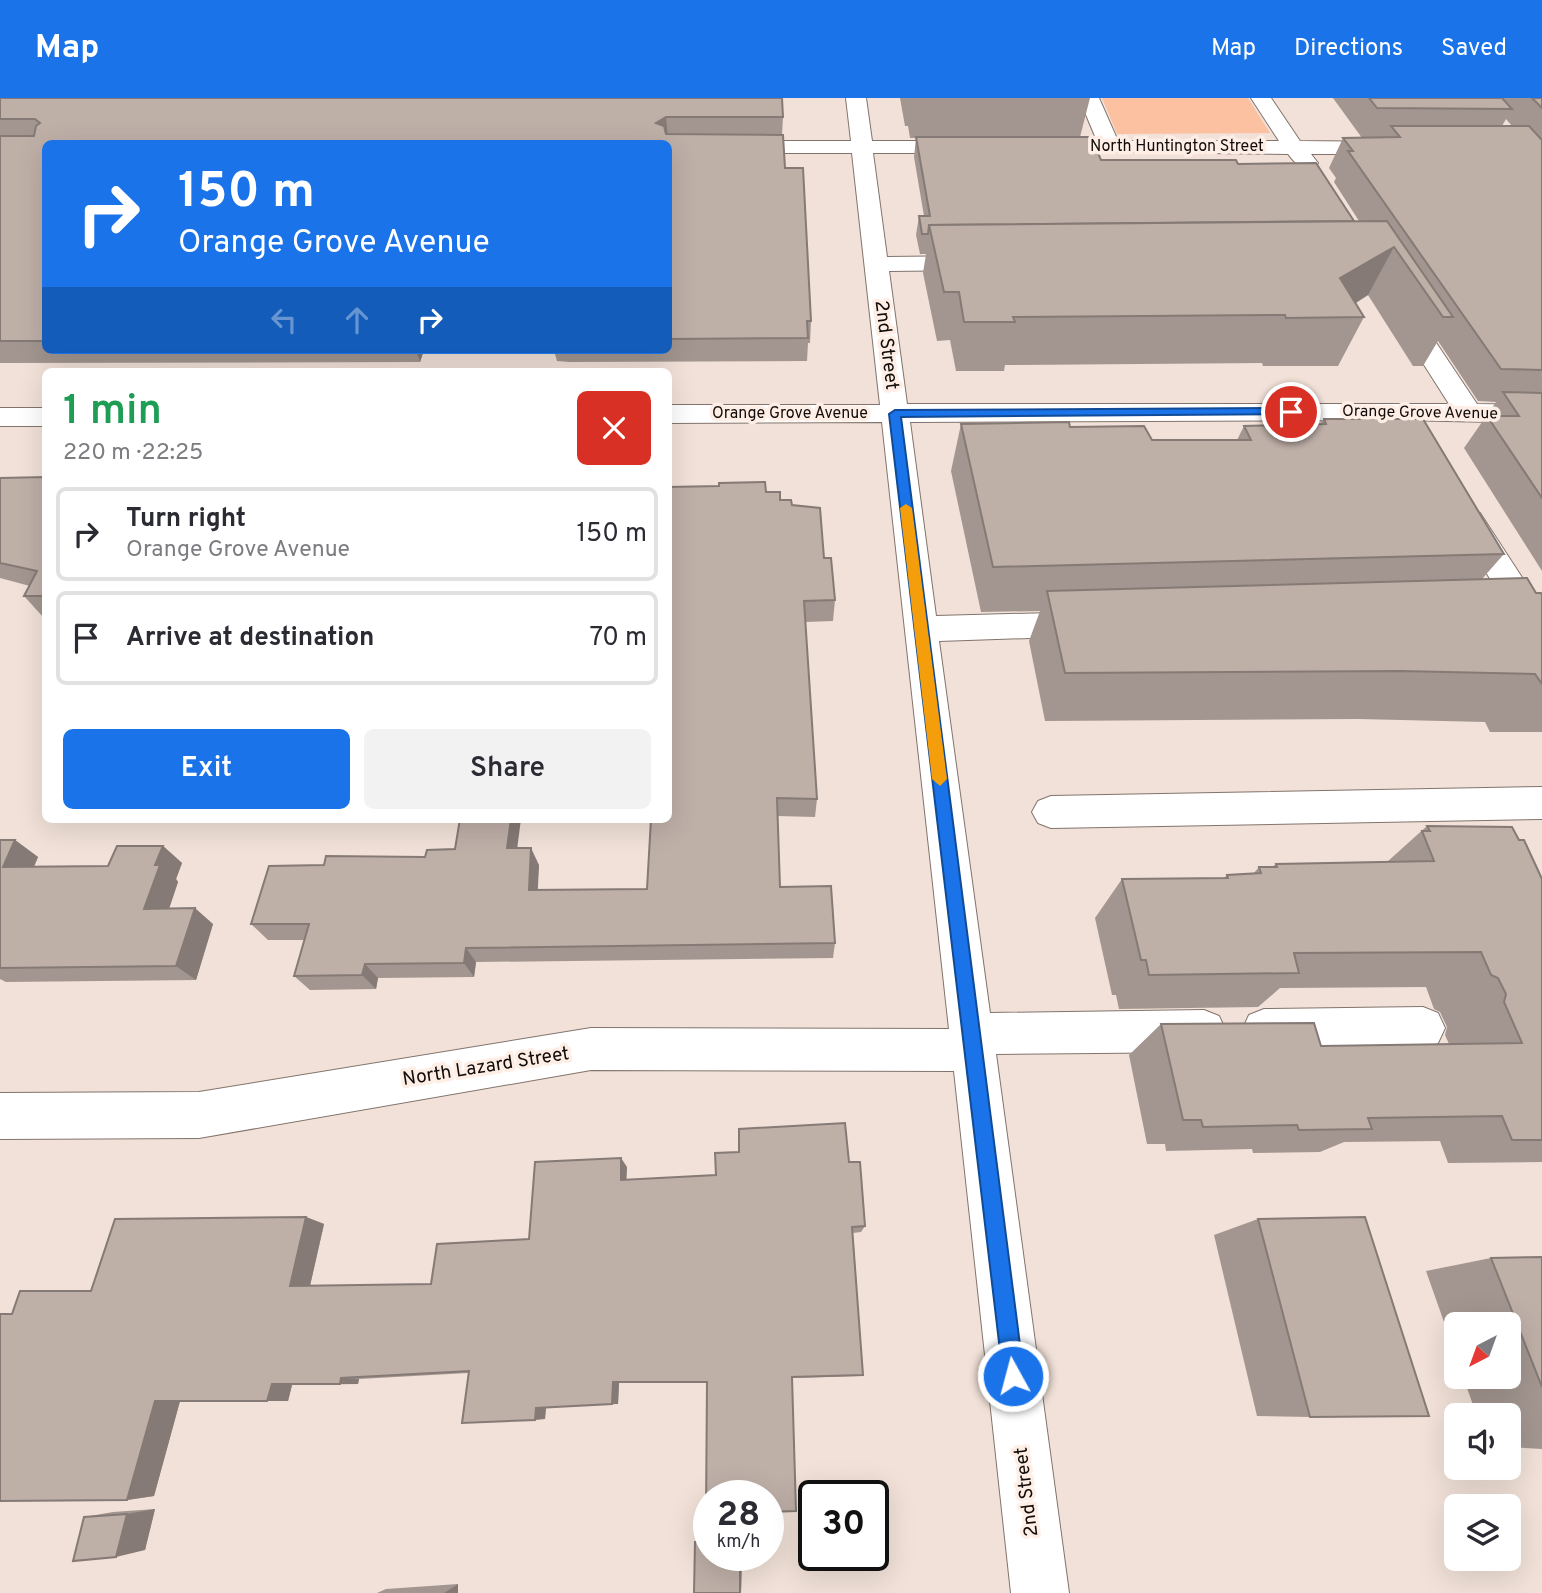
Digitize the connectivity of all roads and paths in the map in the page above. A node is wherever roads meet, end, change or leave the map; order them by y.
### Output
1 (856, 98) edge
2 (1089, 98) edge
3 (1261, 98) edge
4 (672, 147) edge
5 (862, 147) junction
6 (990, 147) edge
7 (1016, 147) edge
8 (1110, 147) junction
9 (1293, 147) junction
10 (1412, 148) edge
11 (1318, 177) edge
12 (1004, 262) edge
13 (876, 264) junction
14 (1391, 293) edge
15 (672, 414) edge
16 (895, 414) junction
17 (1470, 414) junction
18 (1542, 414) edge
19 (0, 417) edge
20 (42, 417) edge
21 (1453, 494) edge
22 (1486, 613) edge
23 (1537, 620) edge
24 (1114, 623) edge
25 (921, 629) junction
26 (1542, 803) edge
27 (1051, 812) dead end
28 (1423, 1028) dead end
29 (972, 1042) junction
30 (0, 1116) edge
31 (1040, 1593) edge

1 - 5 street, 2nd Street
2 - 8 street
3 - 9 street
4 - 5 street
5 - 6 street
5 - 13 street, 2nd Street
7 - 8 street, North Huntington Street
8 - 9 street, North Huntington Street
9 - 10 street, North Huntington Street
9 - 11 street
12 - 13 street
13 - 16 street, 2nd Street
14 - 17 street
15 - 16 street, Orange Grove Avenue
16 - 17 street, Orange Grove Avenue
16 - 25 street, 2nd Street
17 - 18 street, Orange Grove Avenue
19 - 20 street
21 - 23 street
22 - 23 street
24 - 25 street
25 - 29 street, 2nd Street
26 - 27 street
28 - 29 street, North Lazard Street
29 - 30 street, North Lazard Street
29 - 31 street, 2nd Street

